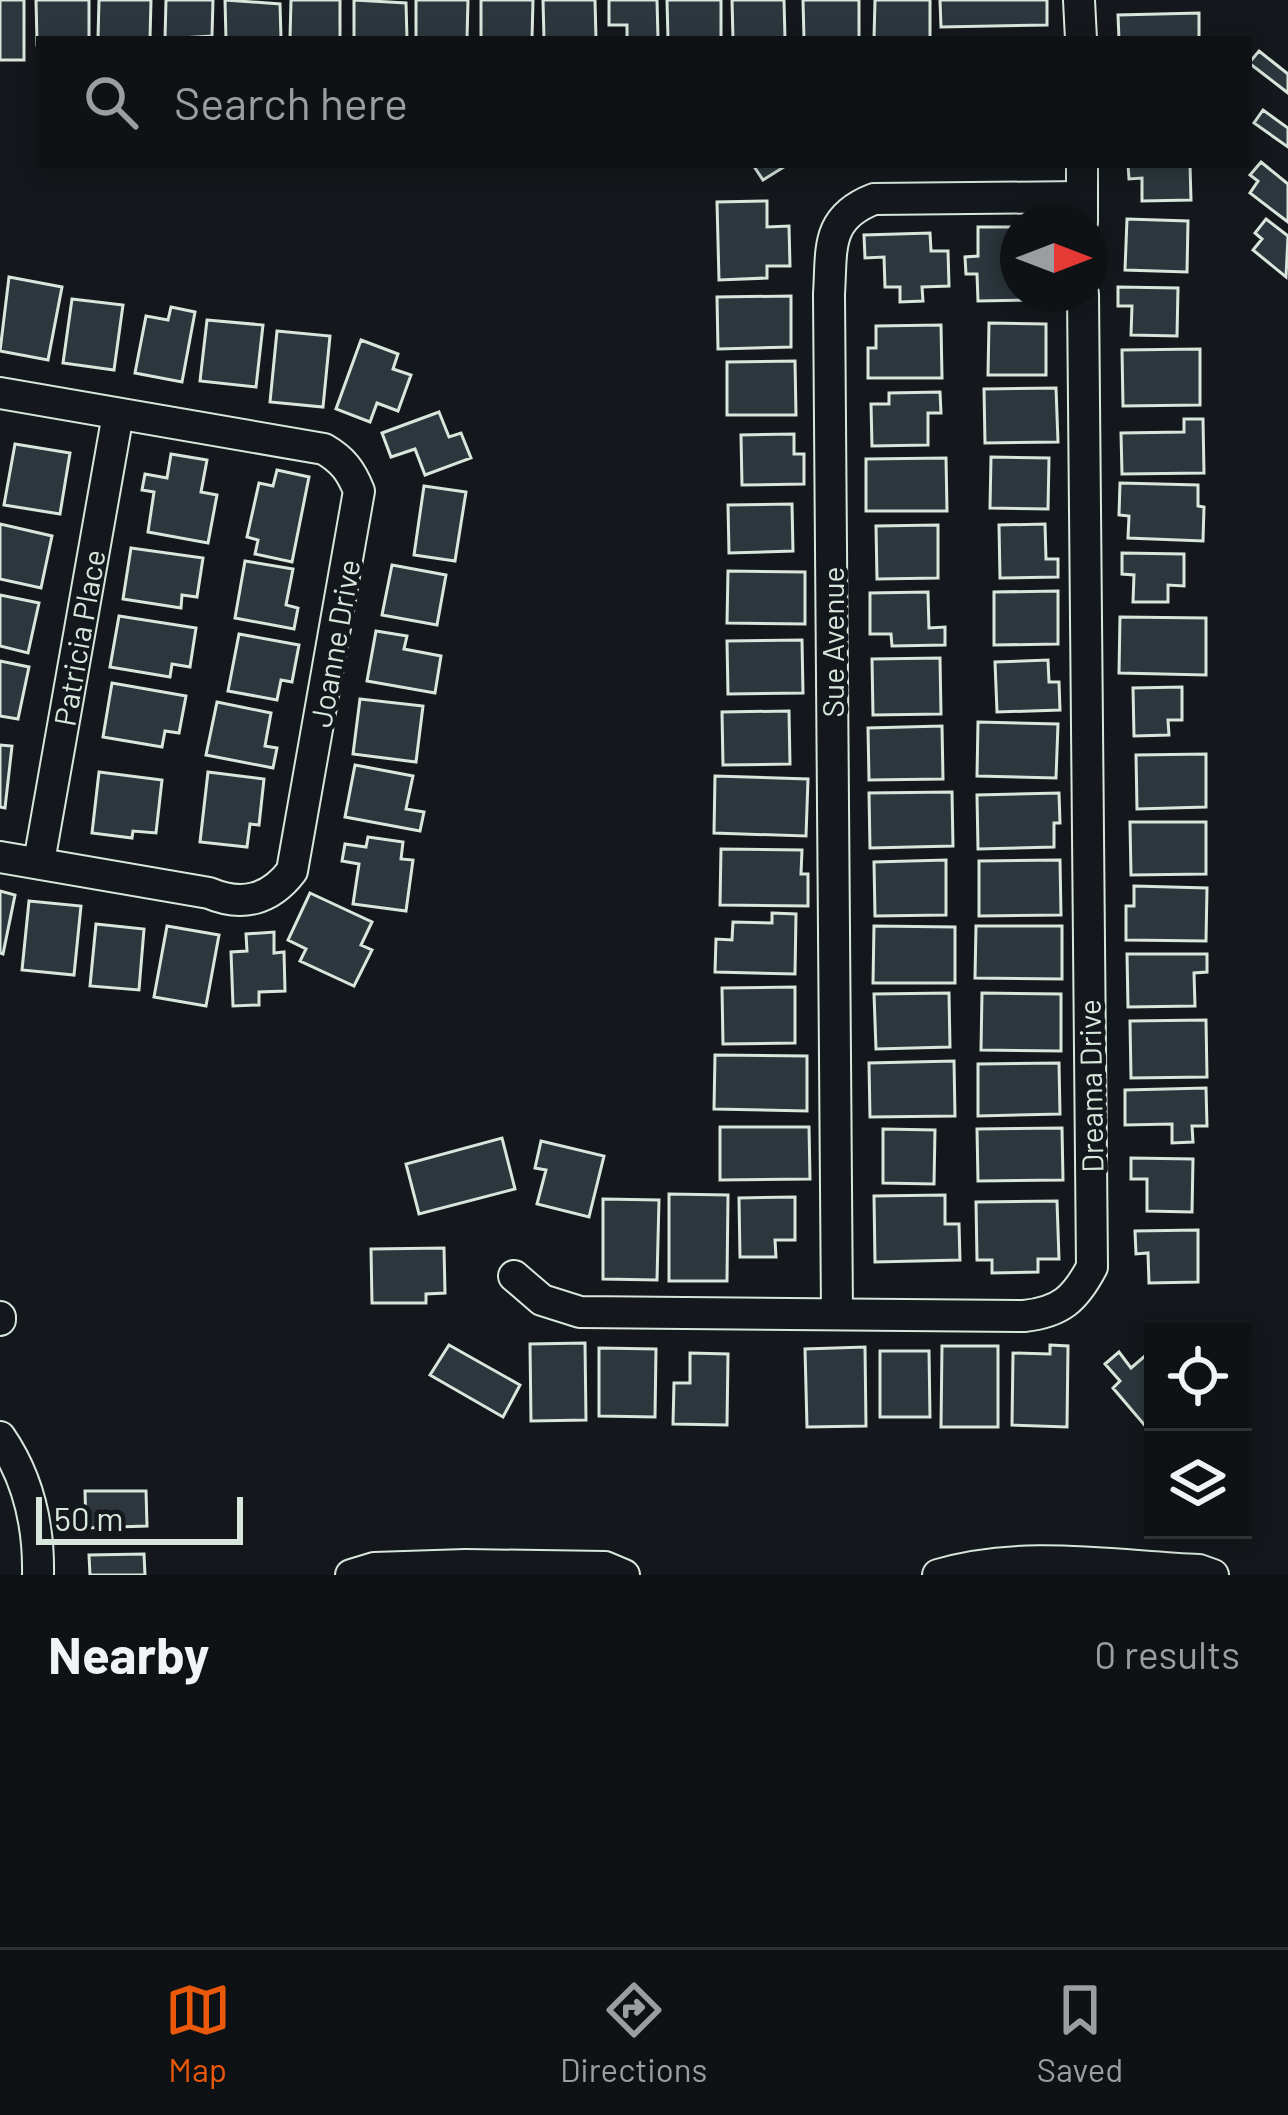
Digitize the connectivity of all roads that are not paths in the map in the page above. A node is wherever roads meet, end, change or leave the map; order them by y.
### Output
1 (1079, 0) edge
2 (1081, 36) edge
3 (1082, 168) edge
4 (1082, 204) edge
5 (1000, 206) edge
6 (1083, 312) edge
7 (0, 393) edge
8 (118, 414) junction
9 (0, 856) edge
10 (38, 862) junction
11 (514, 1276) dead end
12 (837, 1314) junction
13 (0, 1437) edge
14 (11, 1482) edge
15 (1025, 1569) edge
16 (1105, 1569) edge
17 (440, 1570) edge
18 (520, 1571) edge
19 (611, 1572) edge
20 (1196, 1573) edge
21 (38, 1575) edge
22 (357, 1575) edge
23 (938, 1575) edge

1 - 2 street
3 - 4 street
5 - 12 street, Sue Avenue
6 - 12 street, Dreama Drive
7 - 8 street, Joanne Drive
8 - 10 street, Patricia Place
8 - 10 street, Joanne Drive
9 - 10 street, Joanne Drive
11 - 12 street, Dreama Drive
13 - 14 street
14 - 21 street
15 - 16 street
15 - 23 street
16 - 20 street
17 - 18 street
17 - 22 street
18 - 19 street

